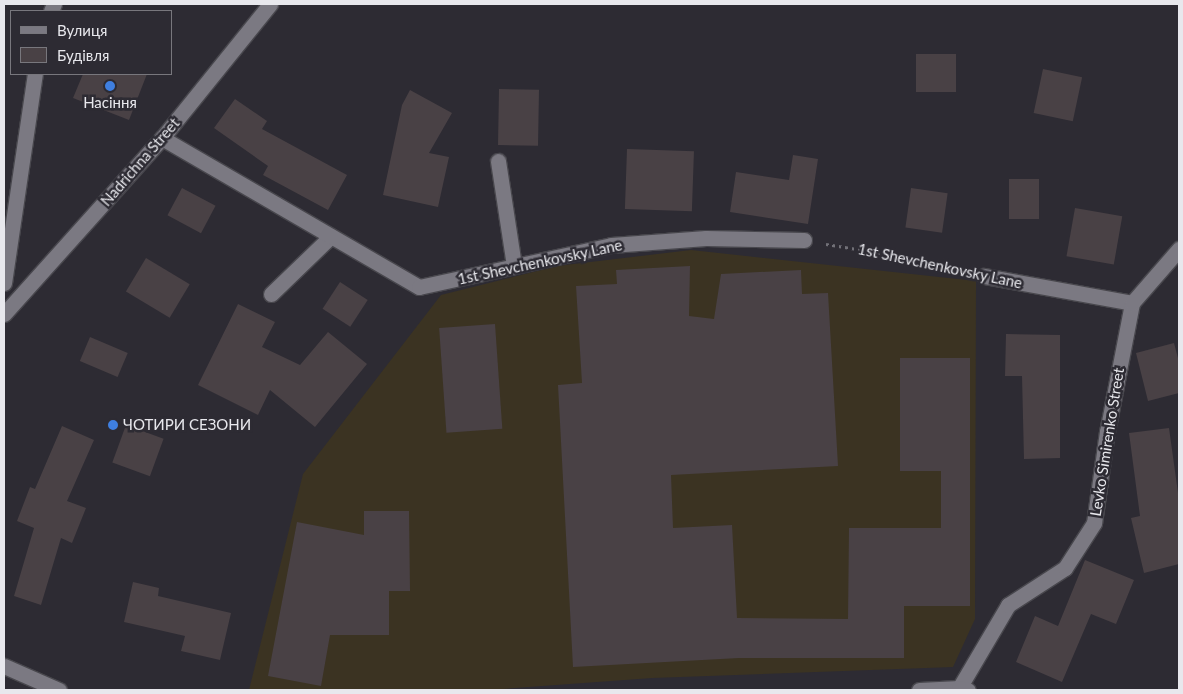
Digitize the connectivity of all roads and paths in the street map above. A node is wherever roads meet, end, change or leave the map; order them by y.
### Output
1 (270, 4) edge
2 (35, 75) edge
3 (162, 138) junction
4 (498, 160) dead end
5 (331, 236) junction
6 (804, 240) joint
7 (1179, 249) edge
8 (514, 266) junction
9 (984, 276) joint
10 (4, 284) edge
11 (272, 294) dead end
12 (1132, 303) junction
13 (4, 314) edge
14 (4, 666) edge
15 (962, 689) edge
16 (59, 690) edge
17 (919, 690) edge

1 - 3 street, Nadrichna Street
2 - 10 street
3 - 5 street, 1st Shevchenkovsky Lane
3 - 13 street, Nadrichna Street
4 - 8 street
5 - 8 street, 1st Shevchenkovsky Lane
5 - 11 street
6 - 8 street, 1st Shevchenkovsky Lane
6 - 9 path, 1st Shevchenkovsky Lane
7 - 12 street
9 - 12 street, 1st Shevchenkovsky Lane
12 - 15 street, Levko Simirenko Street
14 - 16 street
15 - 17 street

